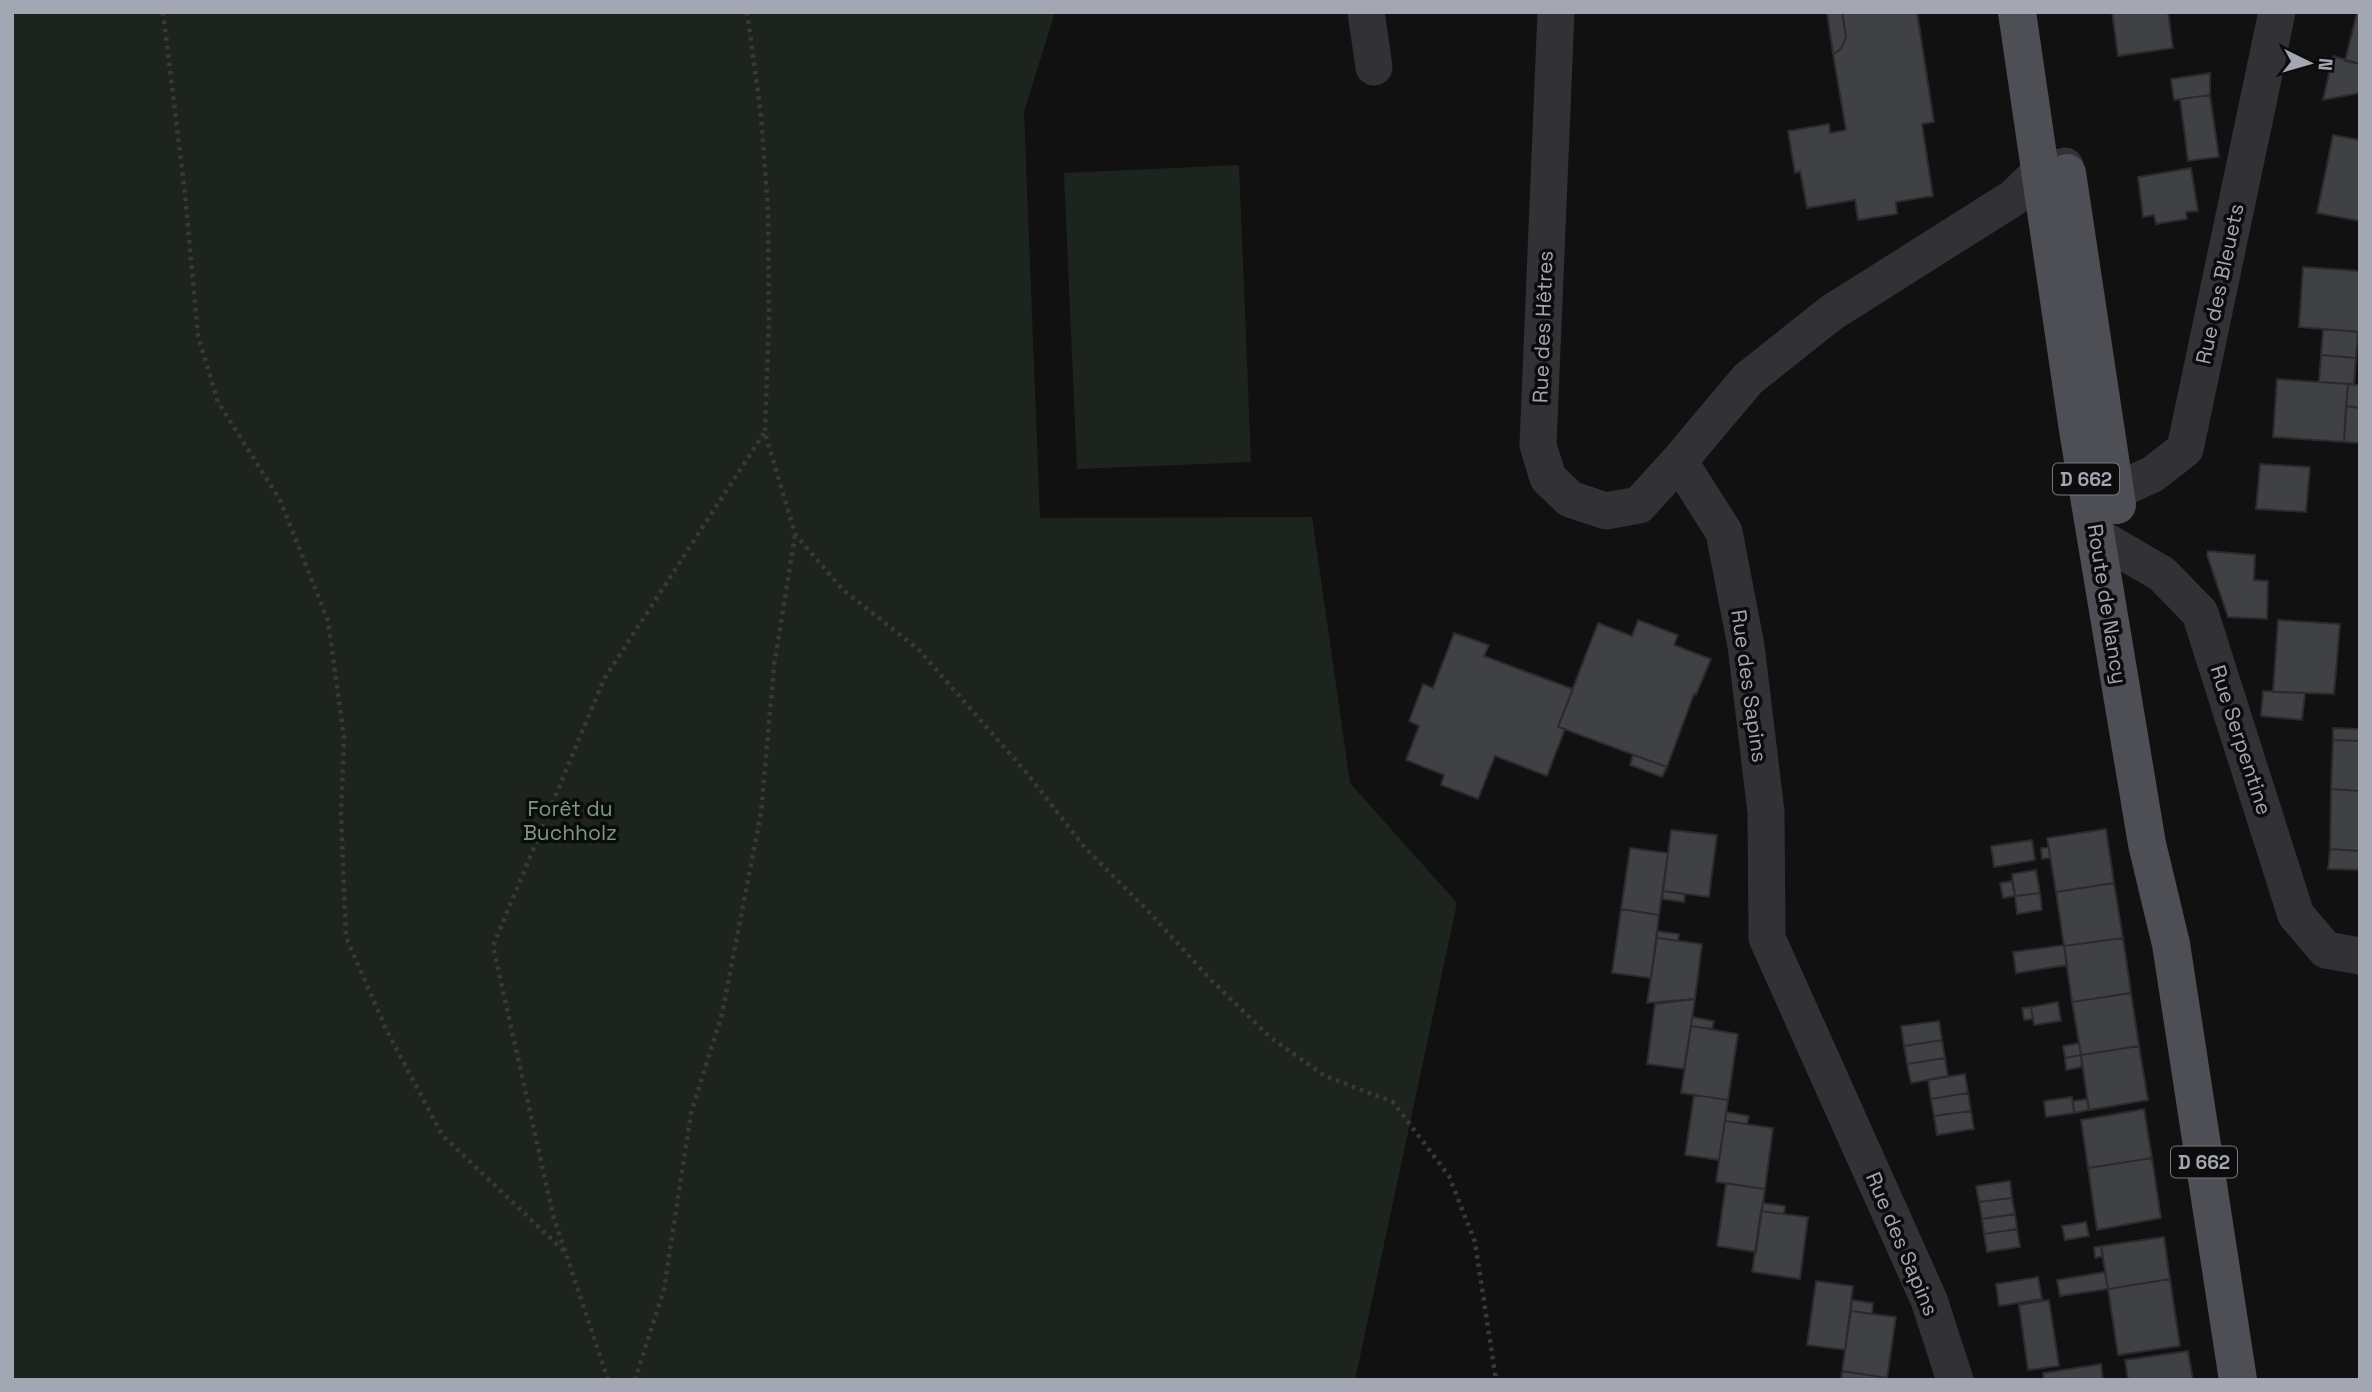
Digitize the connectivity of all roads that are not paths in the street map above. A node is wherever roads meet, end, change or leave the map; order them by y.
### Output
1 (1366, 12) edge
2 (1556, 12) edge
3 (2017, 12) edge
4 (2043, 12) edge
5 (2277, 12) edge
6 (1374, 67) dead end
7 (2054, 168) junction
8 (1679, 461) junction
9 (2107, 520) junction
10 (2360, 957) edge
11 (1955, 1380) edge
12 (2238, 1380) edge

1 - 6 street
2 - 8 street, Rue des Hêtres
3 - 7 main road, Route de Nancy / D 662
4 - 7 main road, Route de Nancy / D 662
5 - 9 street, Rue des Bleuets
7 - 8 street
7 - 9 main road, Route de Nancy / D 662
8 - 11 street, Rue des Sapins
9 - 10 street, Rue Serpentine
9 - 12 main road, Route de Nancy / D 662

